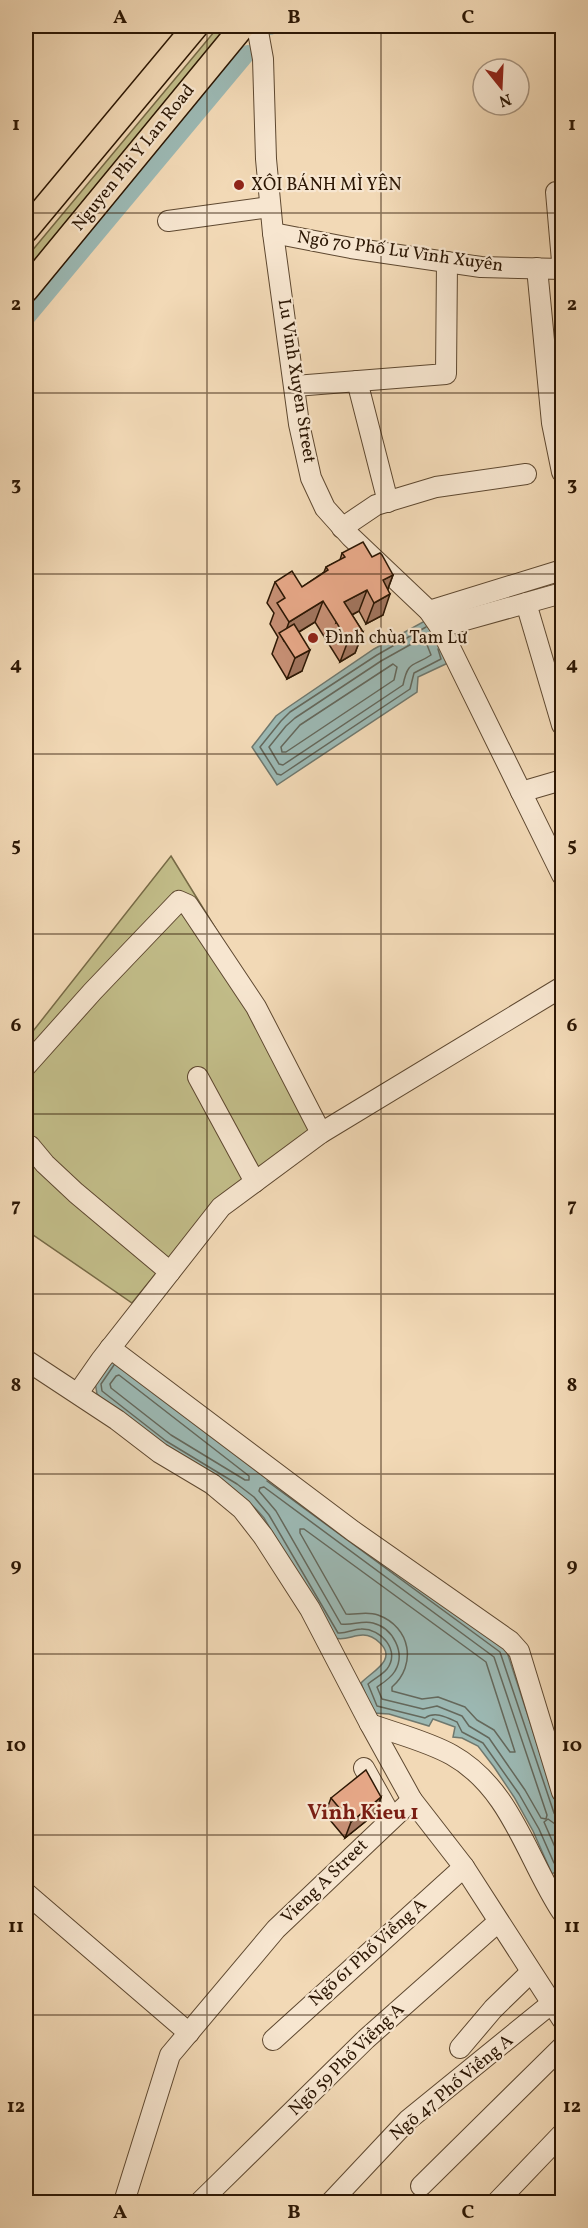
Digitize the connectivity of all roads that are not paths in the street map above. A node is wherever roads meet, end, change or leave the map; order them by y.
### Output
1 (196, 26) edge
2 (243, 26) edge
3 (257, 26) edge
4 (562, 192) edge
5 (270, 207) junction
6 (168, 221) dead end
7 (26, 230) edge
8 (273, 233) junction
9 (562, 261) edge
10 (447, 262) junction
11 (537, 268) junction
12 (562, 269) edge
13 (26, 290) edge
14 (357, 381) junction
15 (295, 386) junction
16 (562, 472) edge
17 (526, 474) dead end
18 (388, 502) junction
19 (342, 528) junction
20 (562, 570) edge
21 (562, 593) edge
22 (525, 603) junction
23 (429, 610) junction
24 (440, 627) junction
25 (562, 726) edge
26 (562, 780) edge
27 (521, 792) junction
28 (562, 875) edge
29 (562, 987) edge
30 (26, 1066) edge
31 (198, 1077) dead end
32 (321, 1133) junction
33 (30, 1146) dead end
34 (255, 1182) junction
35 (170, 1272) junction
36 (105, 1354) junction
37 (26, 1360) edge
38 (78, 1393) junction
39 (370, 1724) junction
40 (363, 1768) dead end
41 (562, 1792) edge
42 (412, 1800) junction
43 (392, 1818) junction
44 (464, 1867) junction
45 (26, 1893) edge
46 (559, 1900) edge
47 (498, 1922) junction
48 (531, 1972) junction
49 (557, 2011) edge
50 (189, 2032) junction
51 (273, 2040) dead end
52 (562, 2047) edge
53 (460, 2048) dead end
54 (562, 2134) edge
55 (421, 2186) dead end
56 (124, 2202) edge
57 (200, 2202) edge
58 (331, 2202) edge
59 (497, 2202) edge

1 - 7 main road, Nguyen Phi Y Lan Road
2 - 13 main road, Nguyen Phi Y Lan Road
3 - 5 street, Lu Vinh Xuyen Street
4 - 9 street
5 - 6 street
5 - 8 street, Lu Vinh Xuyen Street
8 - 10 street, Ngõ 70 Phố Lư Vĩnh Xuyên
8 - 15 street, Lu Vinh Xuyen Street
10 - 11 street, Ngõ 70 Phố Lư Vĩnh Xuyên
10 - 14 street
11 - 12 street, Ngõ 70 Phố Lư Vĩnh Xuyên
11 - 16 street
14 - 15 street
14 - 18 street
15 - 19 street, Lu Vinh Xuyen Street
17 - 18 street
18 - 19 street
19 - 23 street, Lu Vinh Xuyen Street
20 - 23 street
21 - 22 street
22 - 24 street
22 - 25 street
23 - 24 street, Lu Vinh Xuyen Street
24 - 27 street, Lu Vinh Xuyen Street
26 - 27 street
27 - 28 street, Lu Vinh Xuyen Street
29 - 32 street
30 - 32 street
31 - 34 street
32 - 34 street
33 - 35 street
34 - 35 street
35 - 36 street
36 - 38 street
36 - 41 street
37 - 38 street
38 - 39 street
39 - 42 street
39 - 46 street
40 - 43 street
42 - 43 street, Vieng A Street
42 - 44 street
43 - 50 street, Vieng A Street
44 - 47 street
44 - 51 street, Ngõ 61 Phố Viềng A
45 - 50 street
47 - 48 street
47 - 57 street, Ngõ 59 Phố Viềng A
48 - 49 street
48 - 53 street
49 - 58 street, Ngõ 47 Phố Viềng A
50 - 56 street, Vieng A Street
52 - 55 street
54 - 59 street

